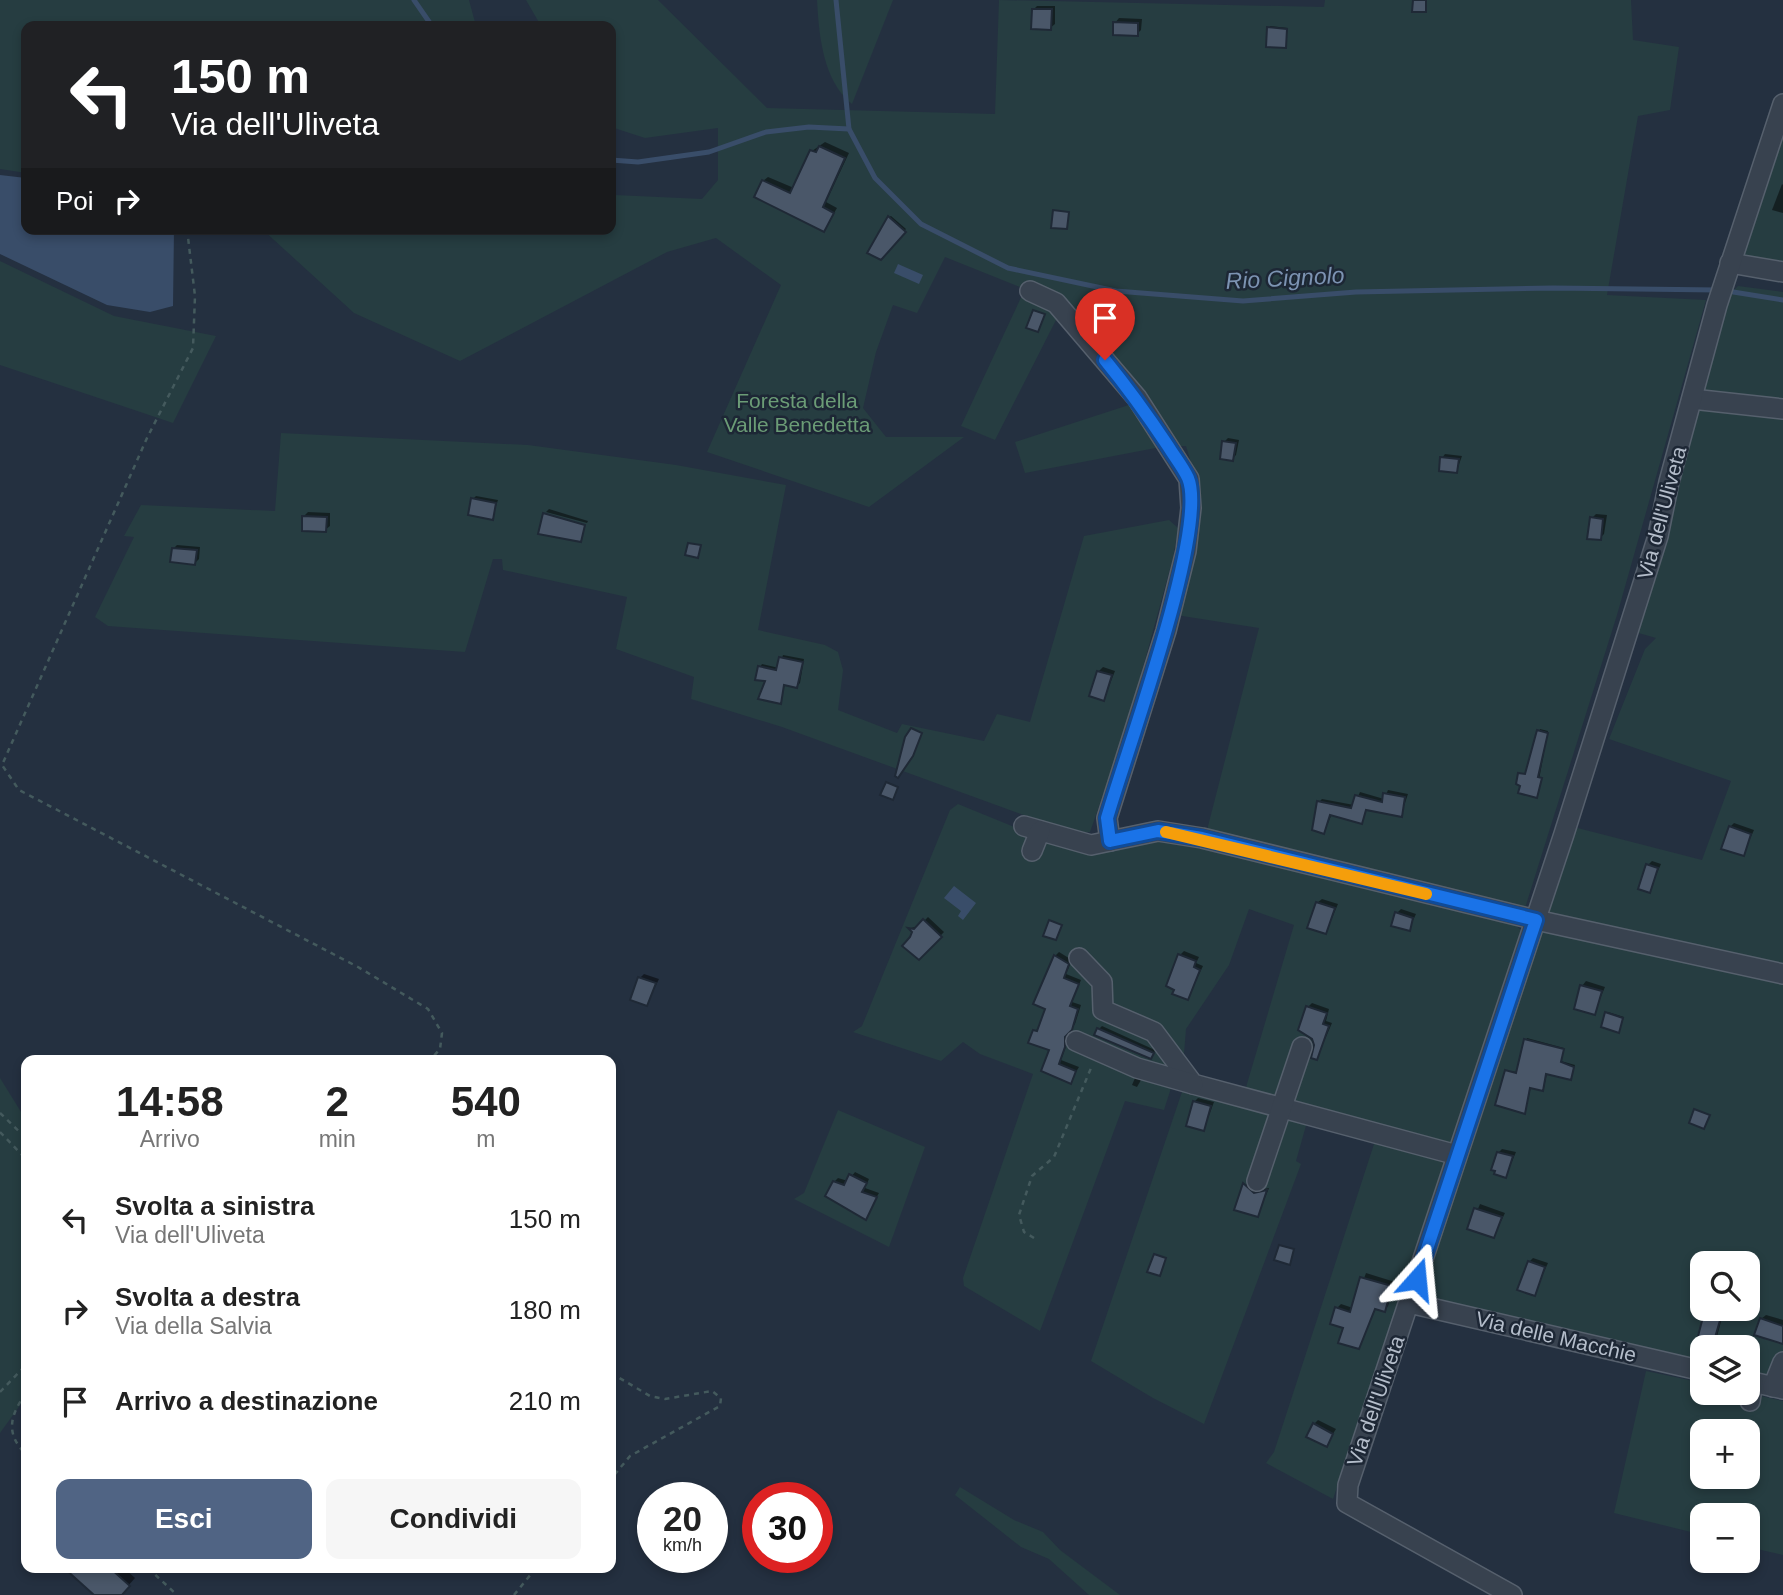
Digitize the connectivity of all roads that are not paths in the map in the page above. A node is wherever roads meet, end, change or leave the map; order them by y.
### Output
1 (1783, 104) edge
2 (1730, 263) junction
3 (1783, 272) edge
4 (1030, 291) dead end
5 (1692, 399) junction
6 (1783, 409) edge
7 (1110, 841) junction
8 (1032, 851) dead end
9 (1536, 920) junction
10 (1079, 958) dead end
11 (1783, 975) edge
12 (1076, 1041) dead end
13 (1303, 1047) dead end
14 (1193, 1084) junction
15 (1282, 1108) junction
16 (1457, 1155) junction
17 (1257, 1181) dead end
18 (1409, 1303) junction
19 (1783, 1362) edge
20 (1690, 1368) edge
21 (1761, 1388) edge
22 (1512, 1595) edge

1 - 2 street, Via dell'Uliveta
2 - 3 street
2 - 5 street, Via dell'Uliveta
4 - 7 street
5 - 6 street
5 - 9 street, Via dell'Uliveta
7 - 8 street
7 - 9 street
9 - 11 street
9 - 16 street, Via dell'Uliveta
10 - 14 street
12 - 14 street
13 - 15 street
14 - 15 street
15 - 16 street
15 - 17 street
16 - 18 street, Via dell'Uliveta
18 - 20 street, Via delle Macchie
18 - 22 street, Via dell'Uliveta
19 - 21 street

